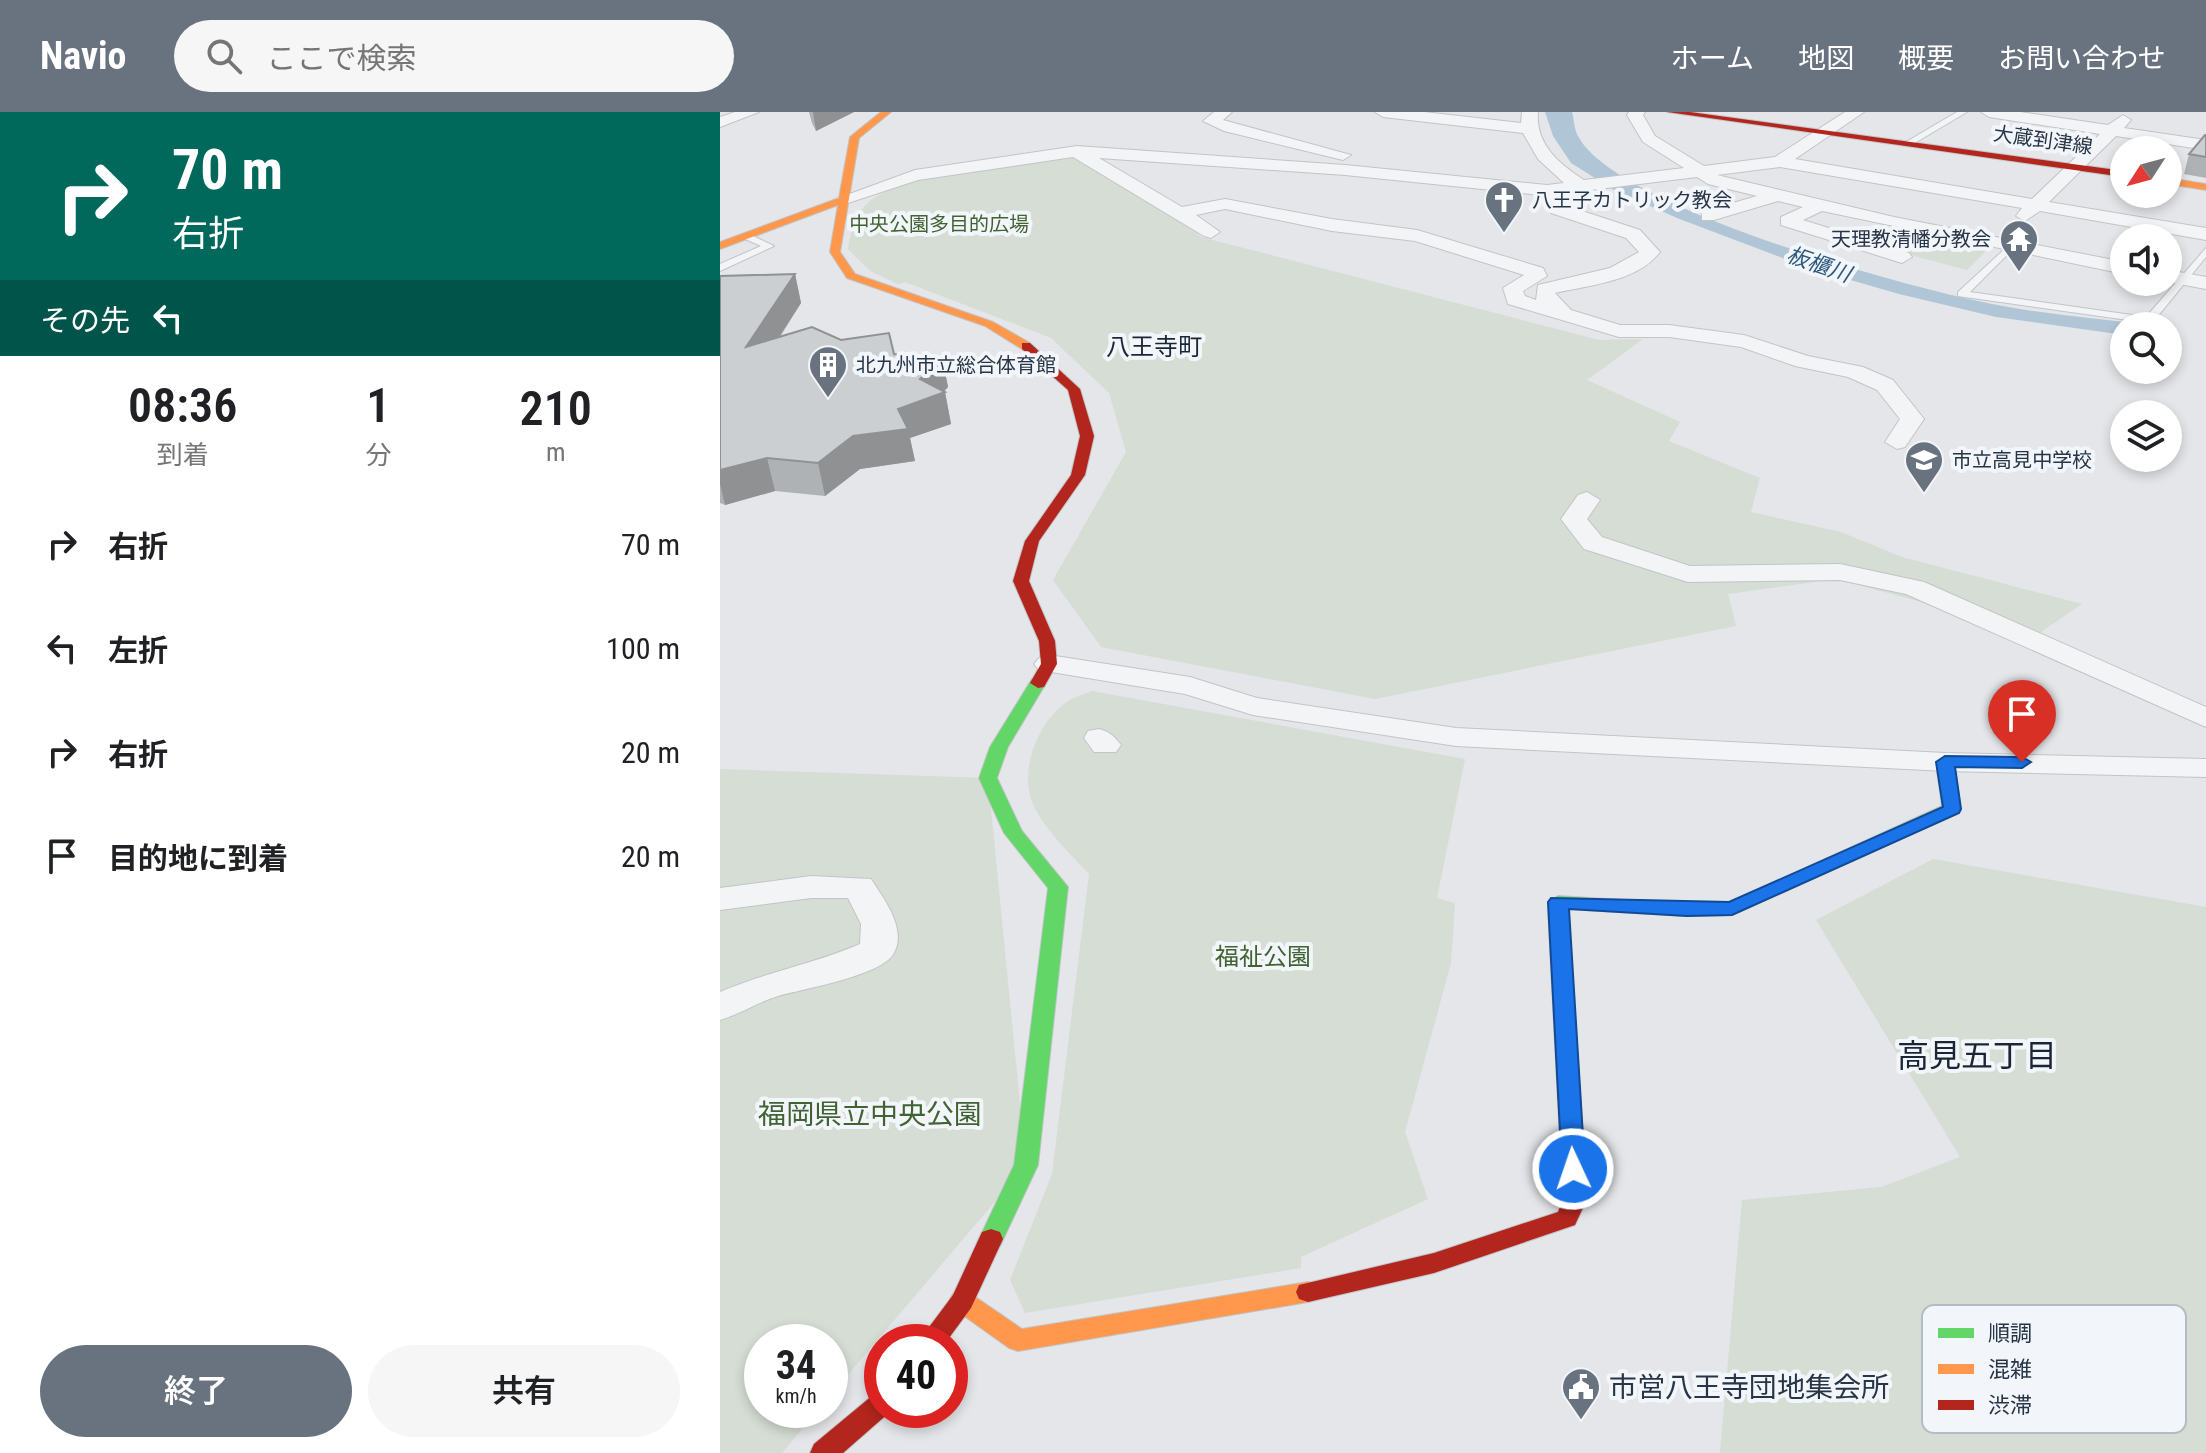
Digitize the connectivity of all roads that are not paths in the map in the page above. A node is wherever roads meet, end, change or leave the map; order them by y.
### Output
1 (751, 112) edge
2 (887, 112) edge
3 (1383, 112) edge
4 (1637, 112) edge
5 (1671, 112) edge
6 (1856, 112) edge
7 (1963, 112) edge
8 (1989, 112) edge
9 (2135, 113) edge
10 (1213, 114) edge
11 (2023, 117) junction
12 (1530, 120) edge
13 (720, 122) edge
14 (1829, 131) junction
15 (2112, 131) junction
16 (1910, 142) junction
17 (2206, 145) edge
18 (2096, 146) junction
19 (1077, 151) junction
20 (1780, 162) junction
21 (2074, 166) junction
22 (1700, 172) junction
23 (2110, 172) edge
24 (2182, 183) edge
25 (1491, 186) junction
26 (1585, 186) junction
27 (2206, 187) edge
28 (1547, 190) junction
29 (1775, 196) junction
30 (845, 199) junction
31 (1818, 206) junction
32 (2036, 206) junction
33 (1181, 213) junction
34 (1708, 216) dead end
35 (1894, 223) junction
36 (1211, 232) dead end
37 (2206, 234) edge
38 (746, 236) junction
39 (1854, 242) junction
40 (720, 246) edge
41 (2003, 246) junction
42 (2206, 251) edge
43 (1902, 257) dead end
44 (2110, 265) edge
45 (720, 268) edge
46 (2182, 273) edge
47 (2182, 279) edge
48 (2206, 283) edge
49 (2164, 296) edge
50 (1578, 319) junction
51 (1897, 442) dead end
52 (1587, 500) dead end
53 (1049, 664) junction
54 (2206, 718) edge
55 (1945, 762) junction
56 (2206, 768) edge
57 (720, 899) edge
58 (720, 1007) edge
59 (962, 1301) junction
60 (945, 1324) edge
61 (864, 1419) edge
62 (824, 1453) edge

1 - 13 street
2 - 30 street
3 - 12 street
4 - 22 street
5 - 14 street, 大蔵到津線
6 - 14 street
7 - 16 lane
8 - 11 street
9 - 15 street
10 - 25 street
11 - 15 street
11 - 18 street
12 - 26 street
14 - 16 street, 大蔵到津線
14 - 20 street
15 - 17 street
15 - 18 street
16 - 21 street, 大蔵到津線
18 - 21 street
19 - 25 street
19 - 30 street
19 - 33 street
20 - 22 street
20 - 32 street
21 - 23 street, 大蔵到津線
21 - 32 street
22 - 26 street
22 - 29 street
24 - 27 street
25 - 28 street
26 - 28 street
28 - 50 street
29 - 31 street
29 - 34 street
30 - 38 street
30 - 53 street
31 - 35 street
31 - 39 street
32 - 37 street
32 - 41 street
33 - 36 street
33 - 50 street
35 - 39 street
35 - 41 street
38 - 40 street
38 - 45 lane
39 - 43 street
41 - 44 street
41 - 49 lane
42 - 46 lane
47 - 48 street
50 - 51 street
52 - 54 street
53 - 55 street
53 - 59 street
55 - 56 street
55 - 59 street
57 - 58 street
59 - 60 street
61 - 62 street

